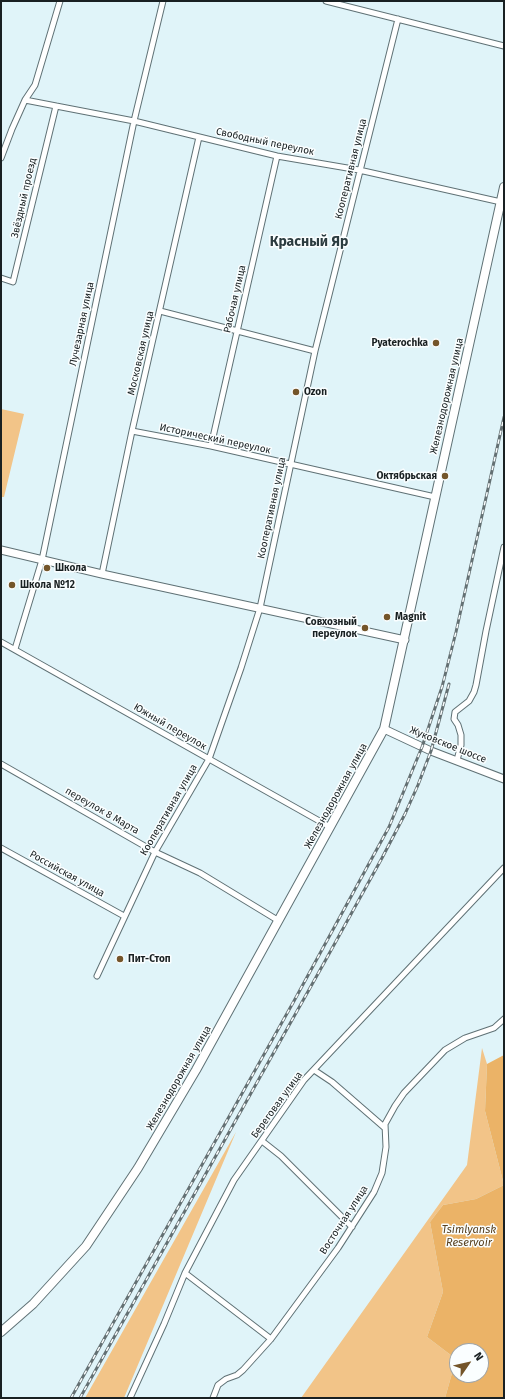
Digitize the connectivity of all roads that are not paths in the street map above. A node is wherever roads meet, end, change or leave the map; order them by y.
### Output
1 (60, 1) edge
2 (163, 1) edge
3 (326, 1) edge
4 (398, 19) junction
5 (504, 46) edge
6 (26, 100) junction
7 (56, 106) junction
8 (134, 121) junction
9 (199, 137) junction
10 (276, 156) junction
11 (1, 158) edge
12 (359, 170) junction
13 (504, 187) edge
14 (500, 202) junction
15 (1, 278) edge
16 (160, 311) junction
17 (237, 331) junction
18 (315, 351) junction
19 (132, 431) junction
20 (211, 446) junction
21 (290, 465) junction
22 (435, 496) junction
23 (504, 547) edge
24 (1, 550) edge
25 (42, 560) junction
26 (102, 574) junction
27 (260, 608) junction
28 (405, 640) junction
29 (1, 642) edge
30 (15, 649) junction
31 (384, 729) junction
32 (209, 759) junction
33 (457, 760) junction
34 (1, 764) edge
35 (504, 779) edge
36 (330, 827) junction
37 (1, 848) edge
38 (155, 852) junction
39 (504, 868) edge
40 (124, 916) junction
41 (279, 921) junction
42 (97, 976) dead end
43 (504, 1019) edge
44 (314, 1070) junction
45 (385, 1128) junction
46 (262, 1141) junction
47 (352, 1227) junction
48 (185, 1273) junction
49 (1, 1332) edge
50 (271, 1339) junction
51 (130, 1398) edge
52 (212, 1398) edge

1 - 6 street
2 - 8 street, Лучезарная улица
3 - 4 street
4 - 5 street
4 - 12 street, Кооперативная улица
6 - 7 street, Свободный переулок
6 - 11 street
7 - 8 street, Свободный переулок
7 - 15 street, Звёздный проезд
8 - 9 street, Свободный переулок
8 - 25 street, Лучезарная улица
9 - 10 street, Свободный переулок
9 - 16 street, Московская улица
10 - 12 street, Свободный переулок
10 - 17 street, Рабочая улица
12 - 14 street, Свободный переулок
12 - 18 street, Кооперативная улица
13 - 14 main road, Железнодорожная улица
14 - 22 main road, Железнодорожная улица
16 - 17 street
16 - 19 street, Московская улица
17 - 18 street
17 - 20 street, Рабочая улица
18 - 21 street, Кооперативная улица
19 - 20 street, Исторический переулок
19 - 26 street, Московская улица
20 - 21 street, Исторический переулок
21 - 22 street, Исторический переулок
21 - 27 street, Кооперативная улица
22 - 28 main road, Железнодорожная улица
23 - 33 street
24 - 25 street
25 - 26 street
25 - 30 street, Лучезарная улица
26 - 27 street
27 - 28 street
27 - 32 street, Кооперативная улица
28 - 31 main road, Железнодорожная улица
29 - 30 street, Южный переулок
30 - 32 street, Южный переулок
31 - 33 street, Жуковское шоссе
31 - 36 main road, Железнодорожная улица
32 - 36 street, Южный переулок
32 - 38 street, Кооперативная улица
33 - 35 street, Жуковское шоссе
34 - 38 street, переулок 8 Марта
36 - 41 main road, Железнодорожная улица
37 - 40 street, Российская улица
38 - 40 street, Кооперативная улица
38 - 41 street, переулок 8 Марта
39 - 44 street, Береговая улица
40 - 42 street, Кооперативная улица
41 - 49 main road, Железнодорожная улица
43 - 45 street, Восточная улица
44 - 45 street
44 - 46 street, Береговая улица
45 - 47 street, Восточная улица
46 - 47 street
46 - 48 street, Береговая улица
47 - 50 street, Восточная улица
48 - 50 street
48 - 51 street, Береговая улица
50 - 52 street, Восточная улица

